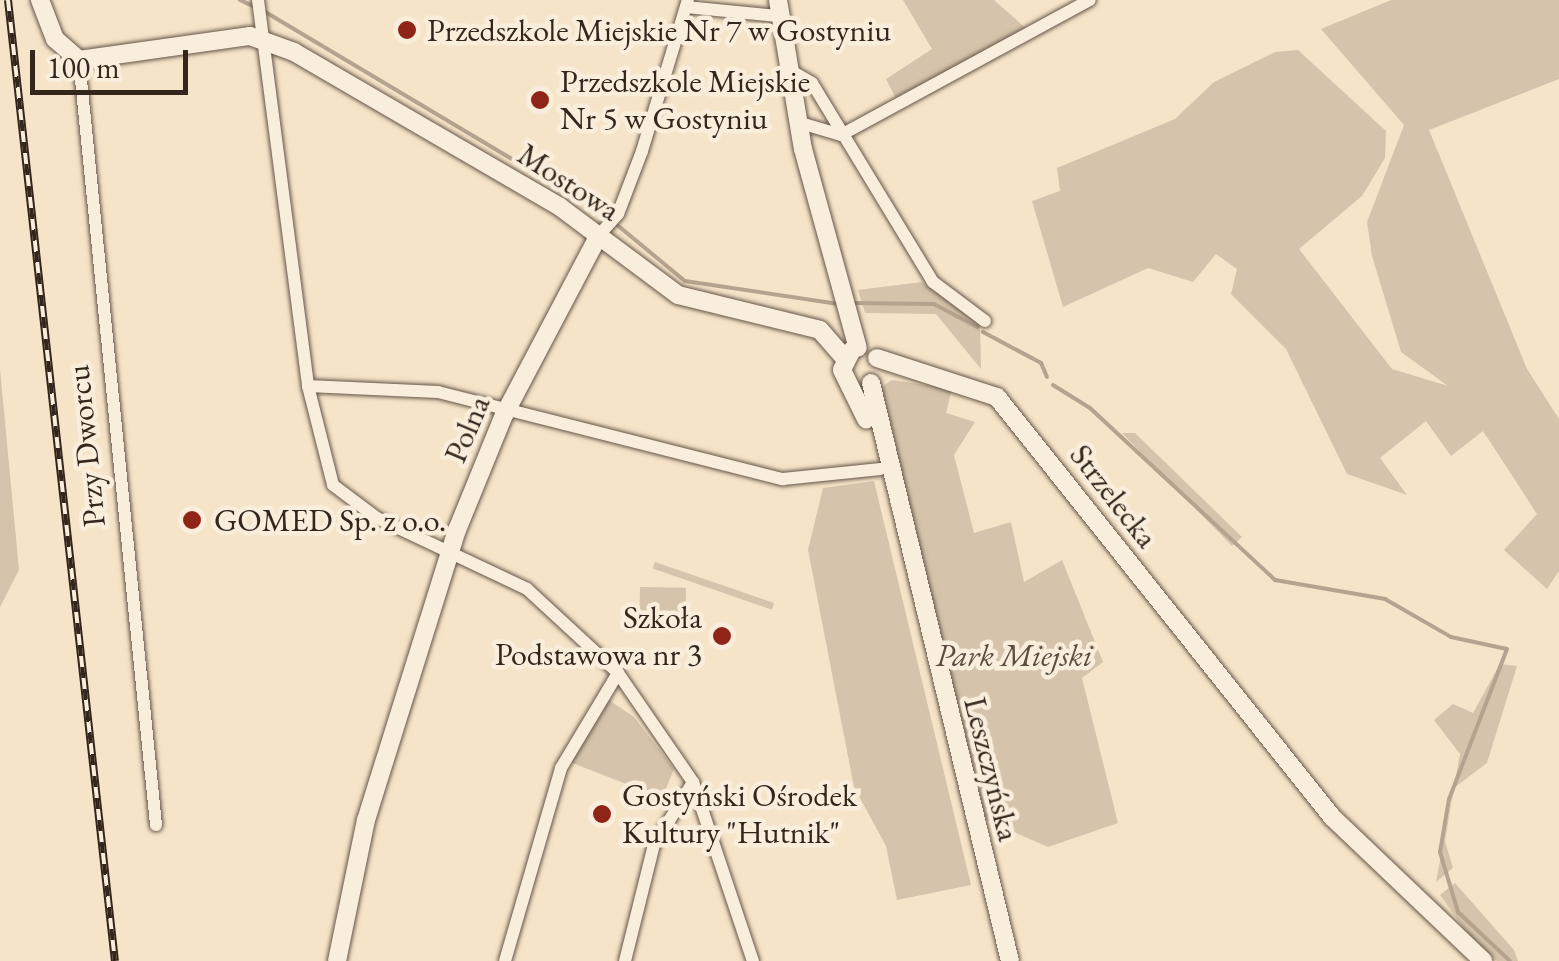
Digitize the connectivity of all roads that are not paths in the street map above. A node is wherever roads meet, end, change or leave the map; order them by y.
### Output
1 (40, 0) edge
2 (1090, 0) edge
3 (258, 1) edge
4 (687, 3) edge
5 (778, 8) edge
6 (260, 28) junction
7 (79, 60) junction
8 (786, 68) junction
9 (797, 122) junction
10 (822, 133) junction
11 (841, 135) junction
12 (803, 149) junction
13 (602, 232) junction
14 (846, 314) junction
15 (985, 321) dead end
16 (820, 330) junction
17 (851, 353) junction
18 (870, 375) junction
19 (308, 386) junction
20 (504, 415) junction
21 (880, 469) junction
22 (901, 533) junction
23 (451, 550) junction
24 (618, 673) junction
25 (693, 782) junction
26 (156, 825) dead end
27 (338, 961) edge
28 (505, 961) edge
29 (625, 961) edge
30 (753, 961) edge
31 (1010, 961) edge
32 (1483, 961) edge

1 - 7 street
2 - 11 street
3 - 6 street
4 - 5 street
4 - 13 street, Polna
5 - 8 street
6 - 7 street
6 - 13 street, Mostowa
6 - 19 street
7 - 26 street, Przy Dworcu
8 - 9 street
8 - 11 street
9 - 10 street
9 - 12 street
10 - 11 street
10 - 12 street
11 - 15 street
12 - 14 street
13 - 16 street, Mostowa
13 - 20 street, Polna
14 - 16 street
14 - 17 street
16 - 17 street
17 - 18 street
17 - 18 street
18 - 21 street, Leszczyńska
18 - 22 street, Leszczyńska
18 - 32 street, Strzelecka
19 - 20 street
19 - 23 street
20 - 21 street
20 - 23 street, Polna
21 - 22 street, Leszczyńska
22 - 31 street, Leszczyńska
23 - 24 street
23 - 27 street, Polna
24 - 25 street
24 - 28 street
25 - 29 street
25 - 30 street

